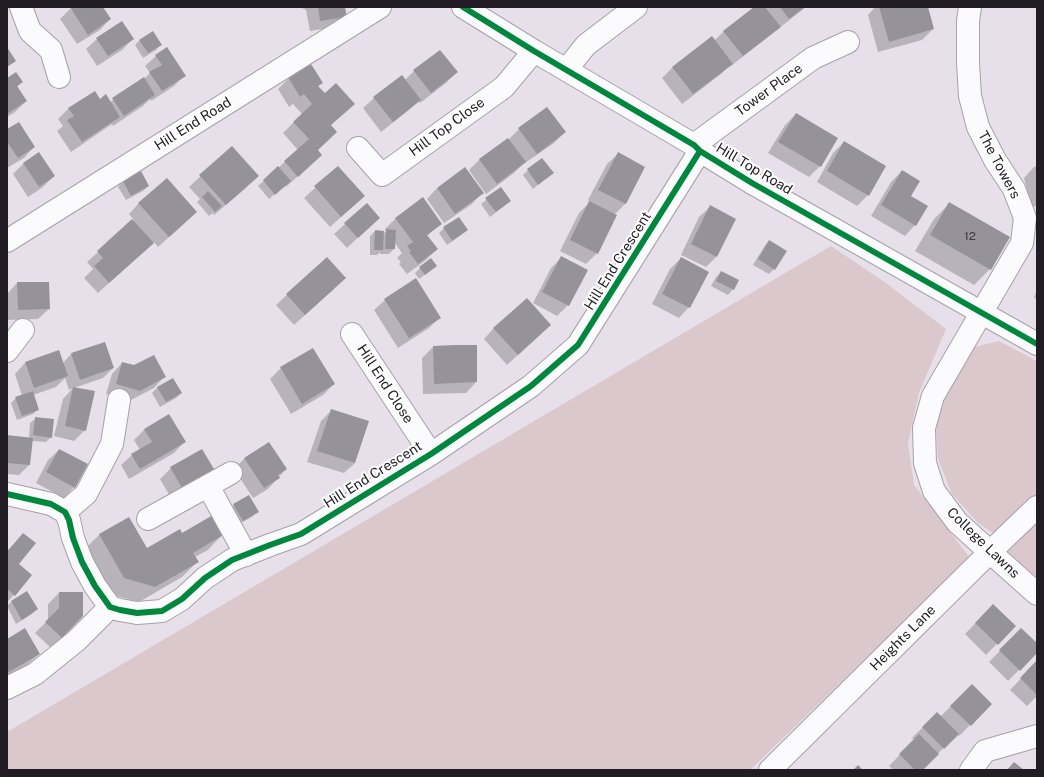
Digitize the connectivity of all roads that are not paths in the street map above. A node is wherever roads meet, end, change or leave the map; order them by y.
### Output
1 (21, 7) edge
2 (380, 7) edge
3 (463, 7) edge
4 (636, 7) edge
5 (970, 7) edge
6 (848, 42) dead end
7 (534, 51) junction
8 (566, 70) junction
9 (60, 77) dead end
10 (358, 148) dead end
11 (697, 148) junction
12 (7, 241) edge
13 (982, 312) junction
14 (23, 330) dead end
15 (352, 334) dead end
16 (1037, 344) edge
17 (7, 352) edge
18 (119, 400) dead end
19 (431, 454) junction
20 (231, 473) dead end
21 (208, 486) junction
22 (7, 494) edge
23 (1037, 507) edge
24 (65, 512) junction
25 (148, 519) dead end
26 (990, 552) junction
27 (246, 555) junction
28 (1037, 594) edge
29 (110, 607) junction
30 (7, 688) edge
31 (1037, 736) edge
32 (770, 770) edge
33 (971, 770) edge

1 - 9 street
2 - 12 street, Hill End Road
3 - 7 street, Hill Top Road
4 - 8 street
5 - 13 street, The Towers
6 - 11 street, Tower Place
7 - 8 street, Hill Top Road
7 - 10 street, Hill Top Close
8 - 11 street, Hill Top Road
11 - 13 street, Hill Top Road
11 - 19 street, Hill End Crescent
13 - 16 street, Hill Top Road
13 - 26 street, College Lawns
14 - 17 street
15 - 19 street, Hill End Close
18 - 24 street
19 - 27 street, Hill End Crescent
20 - 21 street
21 - 25 street
21 - 27 street
22 - 24 street
23 - 26 street, Heights Lane
24 - 29 street
26 - 28 street, College Lawns
26 - 32 street, Heights Lane
27 - 29 street, Hill End Crescent
29 - 30 street
31 - 33 street

